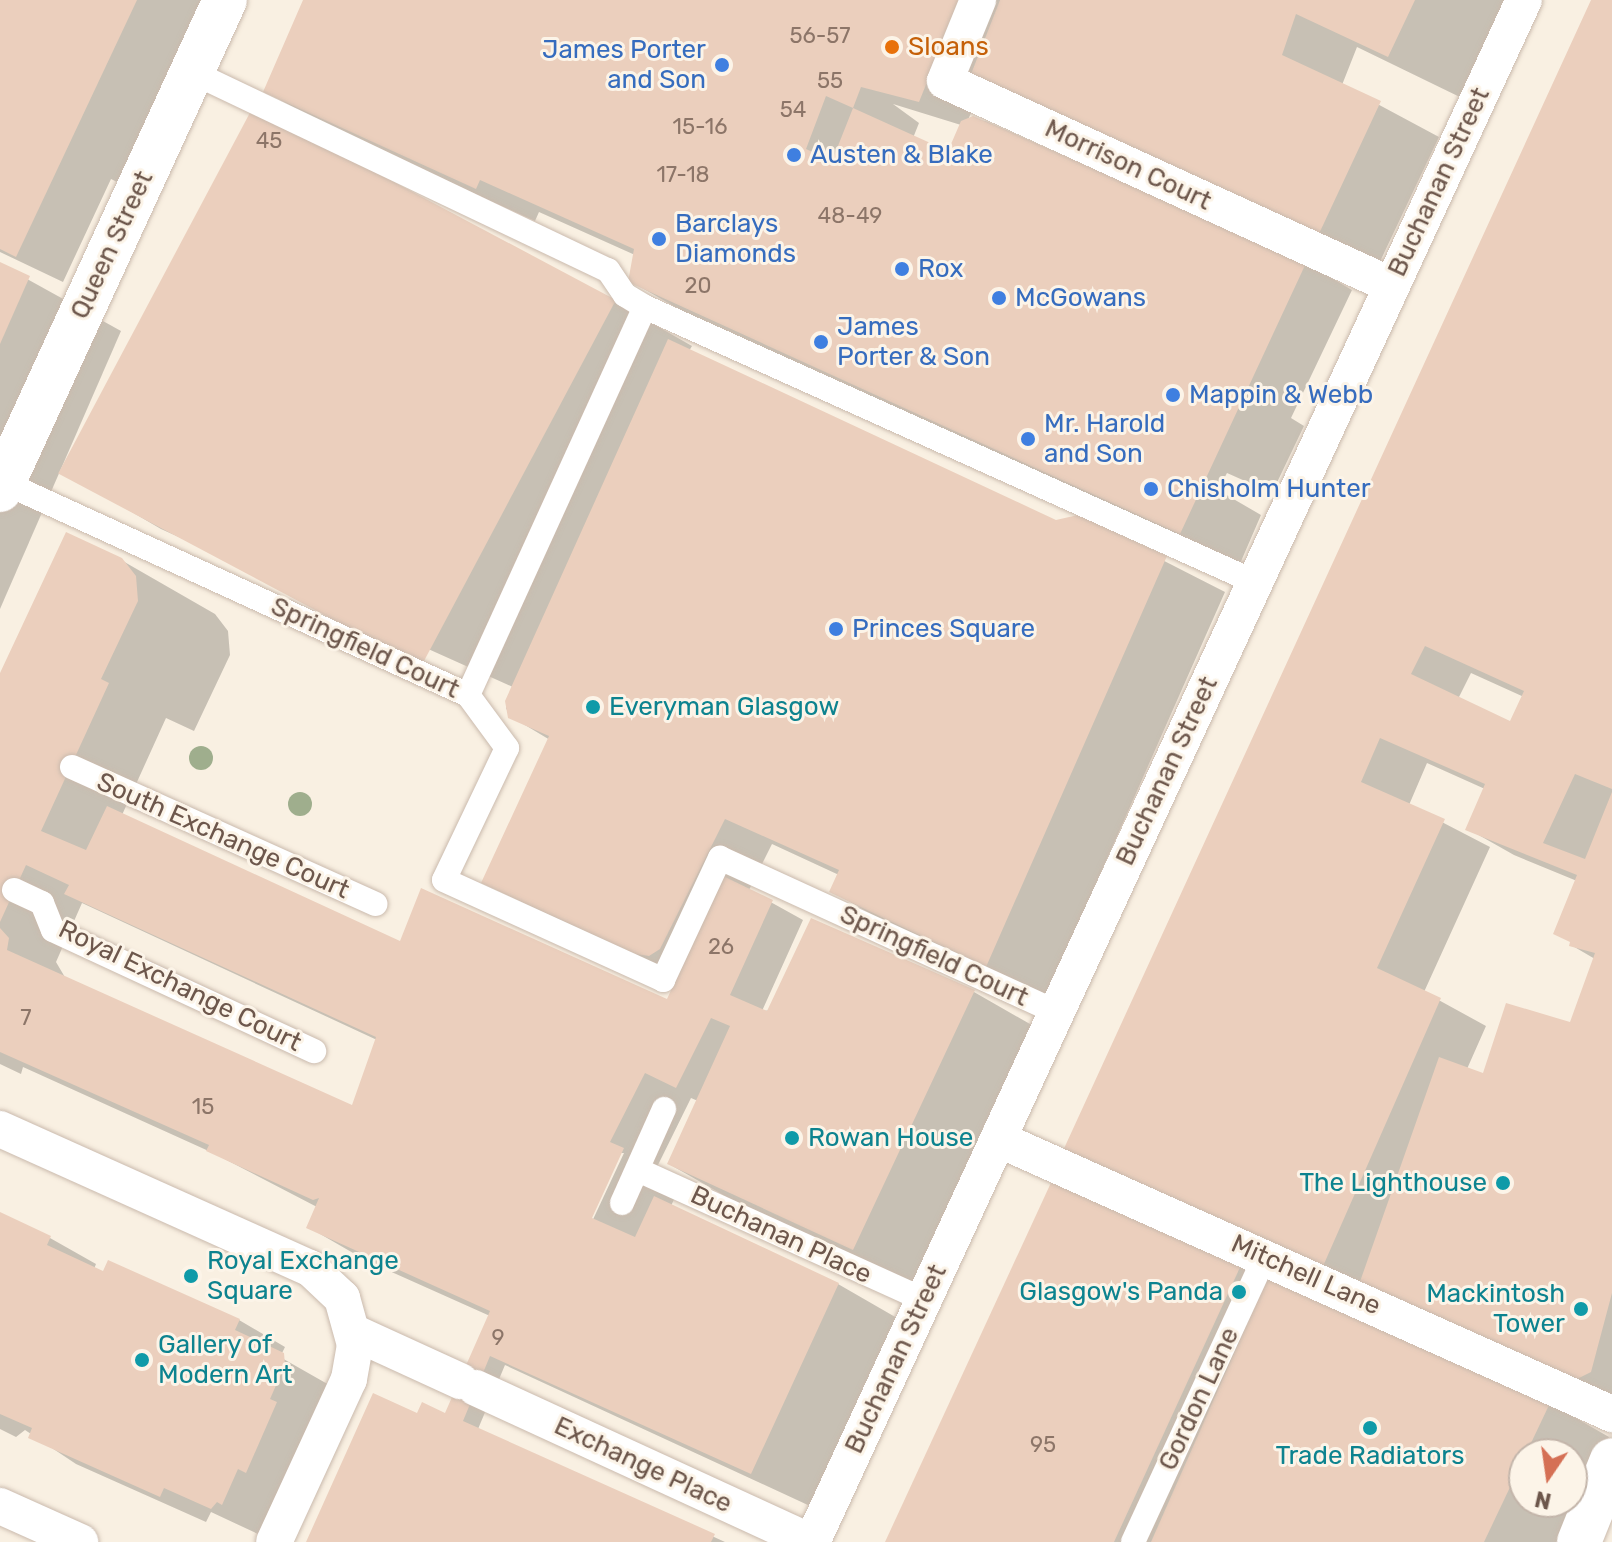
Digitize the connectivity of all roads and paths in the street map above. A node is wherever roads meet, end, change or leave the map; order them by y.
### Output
1 (225, 0) edge
2 (978, 0) edge
3 (1524, 0) edge
4 (192, 72) junction
5 (1391, 285) junction
6 (645, 307) junction
7 (2, 486) edge
8 (1255, 582) junction
9 (468, 695) junction
10 (72, 767) dead end
11 (14, 890) dead end
12 (375, 904) dead end
13 (1056, 1012) junction
14 (314, 1051) dead end
15 (664, 1109) dead end
16 (0, 1129) edge
17 (998, 1139) junction
18 (638, 1170) junction
19 (622, 1203) dead end
20 (1265, 1256) junction
21 (924, 1300) junction
22 (353, 1332) junction
23 (1612, 1414) edge
24 (1612, 1460) edge
25 (0, 1506) edge
26 (80, 1542) edge
27 (274, 1542) edge
28 (811, 1542) edge
29 (1133, 1542) edge
30 (1579, 1542) edge

1 - 4 street, Queen Street
2 - 5 street, Morrison Court
3 - 5 street, Buchanan Street
4 - 6 lane
4 - 7 street, Queen Street
5 - 8 street, Buchanan Street
6 - 8 lane
6 - 9 lane
7 - 9 lane, Springfield Court
8 - 13 street, Buchanan Street
9 - 13 lane, Springfield Court
10 - 12 lane, South Exchange Court
11 - 14 lane, Royal Exchange Court
13 - 17 street, Buchanan Street
15 - 18 lane
16 - 22 street
17 - 20 street, Mitchell Lane
17 - 21 street, Buchanan Street
18 - 19 lane
18 - 21 lane, Buchanan Place
20 - 23 street, Mitchell Lane
20 - 29 lane, Gordon Lane
21 - 28 street, Buchanan Street
22 - 27 street
22 - 28 street, Exchange Place
24 - 30 street
25 - 26 street

